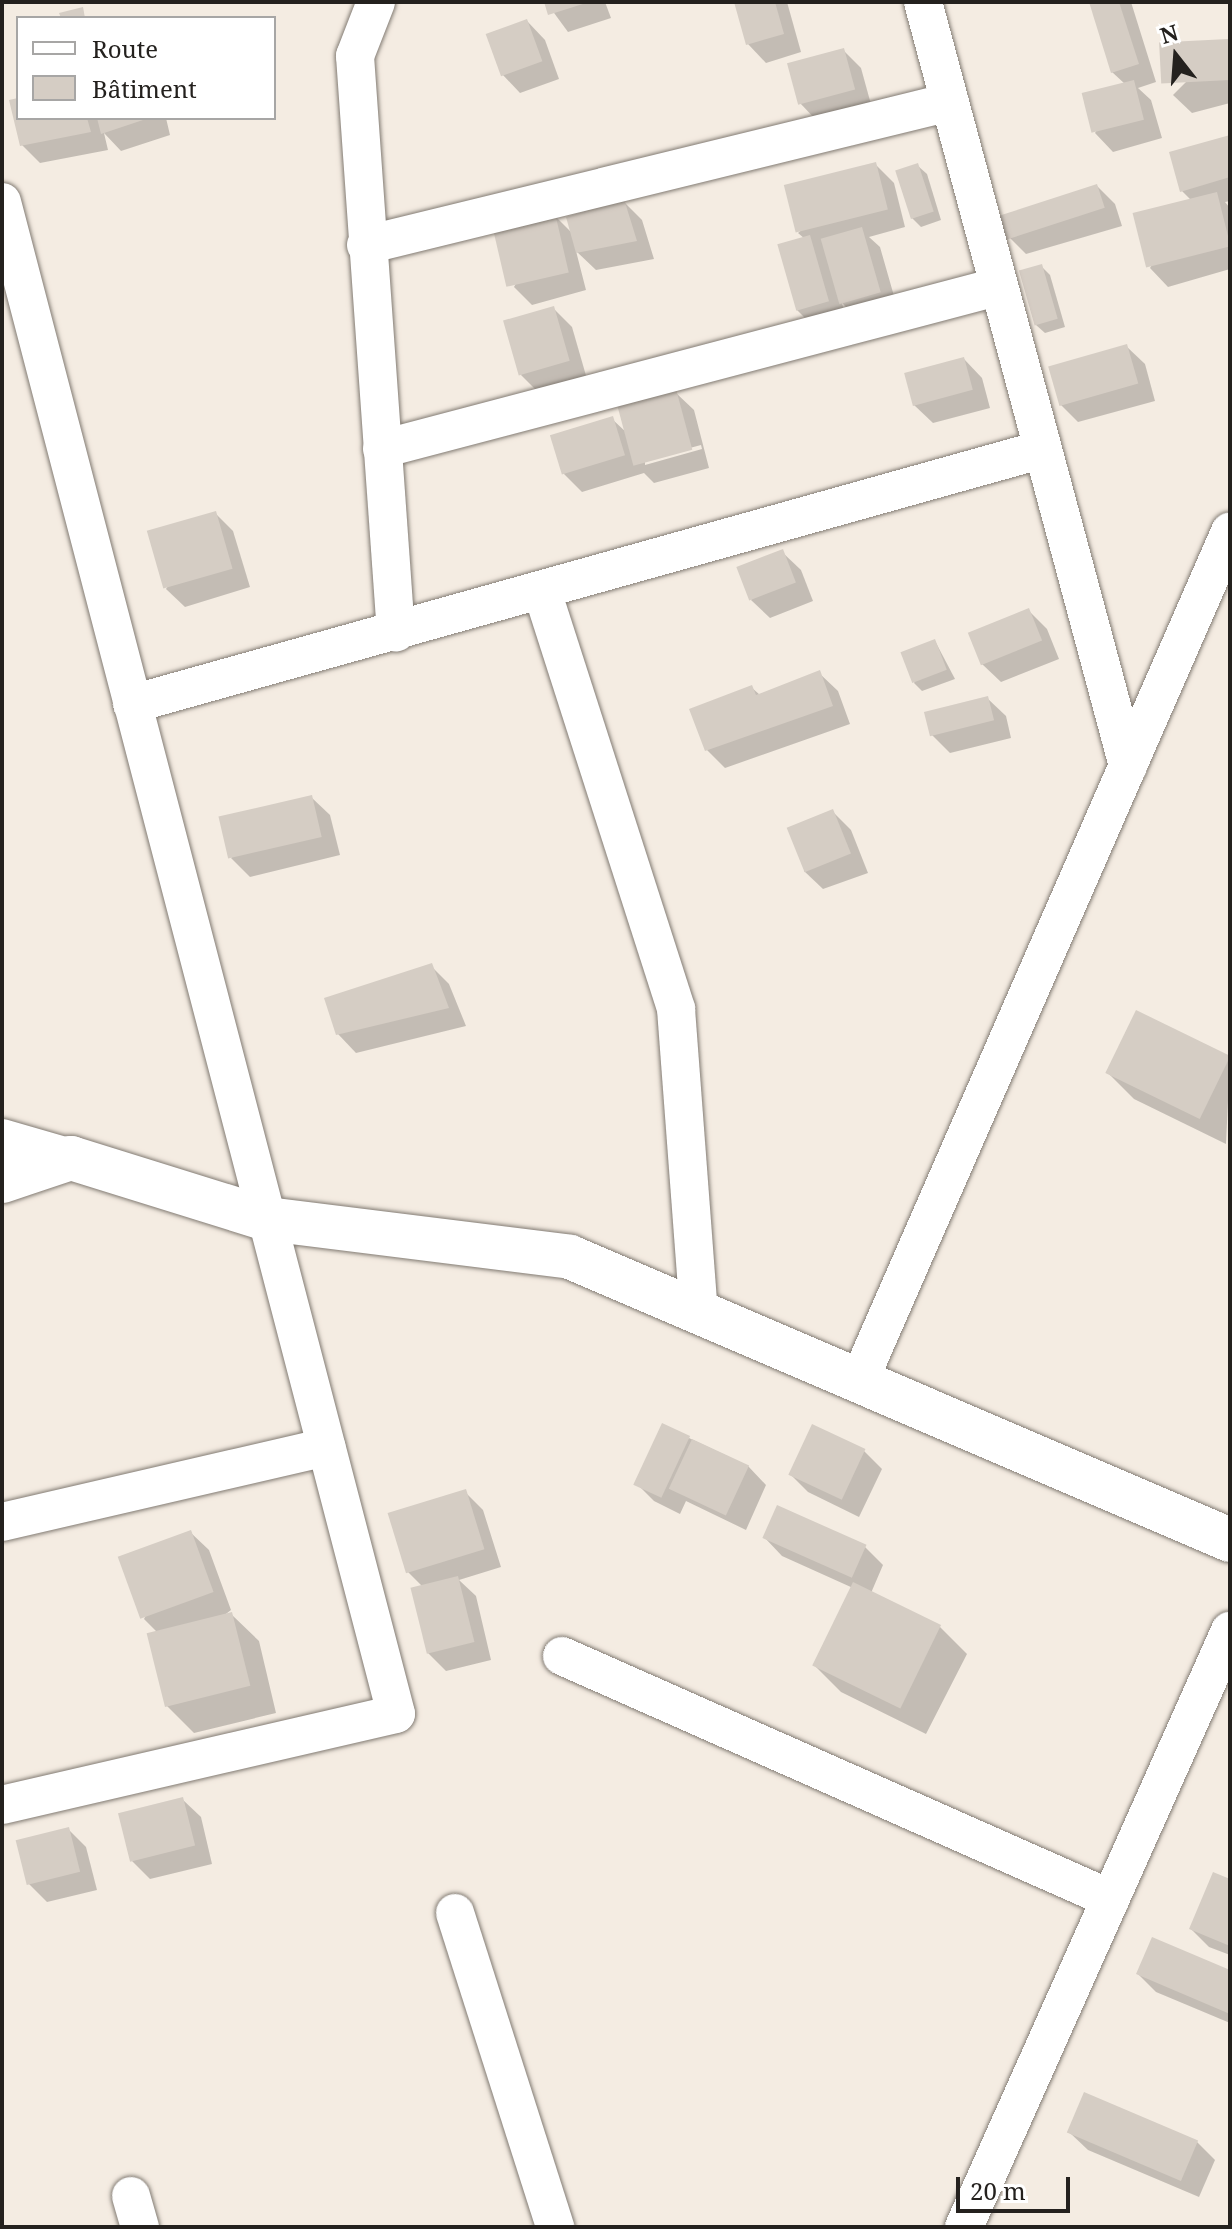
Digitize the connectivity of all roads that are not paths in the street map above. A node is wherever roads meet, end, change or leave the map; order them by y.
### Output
1 (376, 2) edge
2 (923, 2) edge
3 (950, 102) junction
4 (2, 202) edge
5 (366, 245) junction
6 (997, 287) junction
7 (382, 449) junction
8 (1040, 450) junction
9 (1230, 532) edge
10 (542, 591) junction
11 (396, 633) junction
12 (132, 704) junction
13 (1128, 766) junction
14 (2, 1138) edge
15 (71, 1158) junction
16 (2, 1181) edge
17 (267, 1219) junction
18 (699, 1313) junction
19 (859, 1381) junction
20 (326, 1447) junction
21 (2, 1522) edge
22 (1230, 1540) edge
23 (1230, 1631) edge
24 (562, 1656) dead end
25 (2, 1805) edge
26 (1111, 1899) junction
27 (455, 1913) dead end
28 (555, 2227) edge
29 (964, 2227) edge

1 - 5 street
2 - 3 street
3 - 5 street
3 - 6 street
4 - 12 street
5 - 7 street
6 - 7 street
6 - 8 street
7 - 11 street
8 - 10 street
8 - 13 street
9 - 13 street
10 - 11 street
10 - 18 street
11 - 12 street
12 - 17 street
13 - 19 street
14 - 15 street
15 - 16 street
15 - 17 street
17 - 18 street
17 - 20 street
18 - 19 street
19 - 22 street
20 - 21 street
20 - 25 street
23 - 26 street
24 - 26 street
26 - 29 street
27 - 28 street

